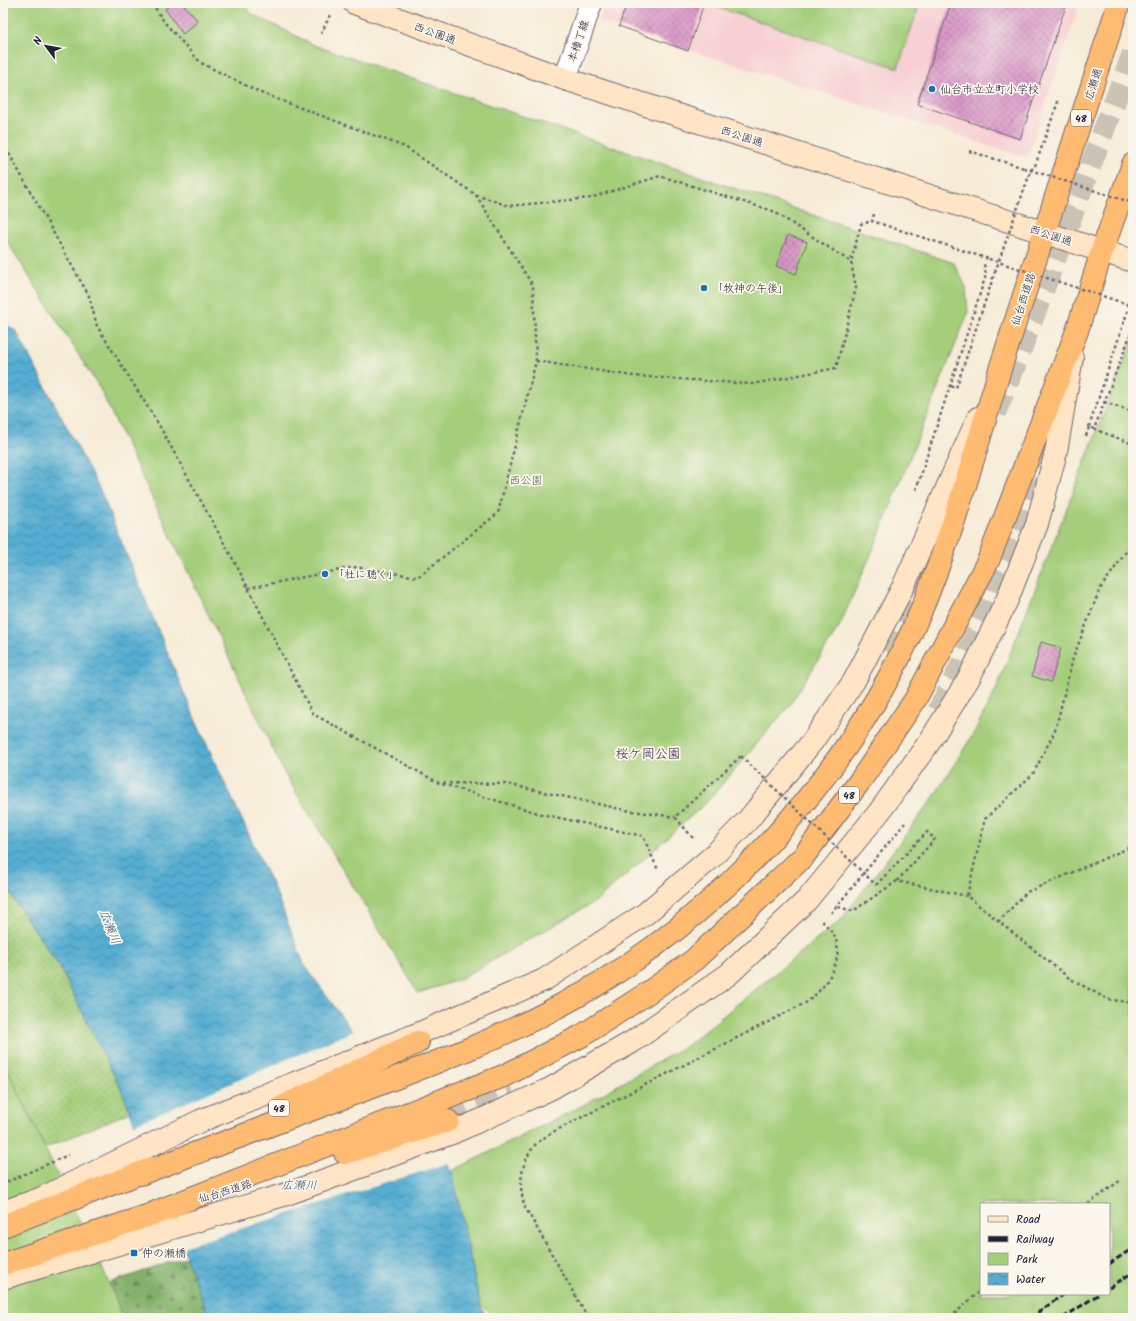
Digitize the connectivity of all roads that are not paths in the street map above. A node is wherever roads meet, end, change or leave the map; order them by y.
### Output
1 (354, 3) edge
2 (591, 3) edge
3 (1119, 3) edge
4 (1129, 3) edge
5 (1133, 4) edge
6 (565, 79) junction
7 (1133, 164) edge
8 (1044, 233) junction
9 (1102, 251) junction
10 (1133, 260) edge
11 (1077, 331) junction
12 (1001, 366) junction
13 (417, 1038) junction
14 (447, 1118) junction
15 (140, 1174) junction
16 (3, 1212) edge
17 (3, 1226) edge
18 (3, 1264) edge
19 (3, 1278) edge

1 - 6 street, 西公園通
2 - 6 street, 本櫓丁線
3 - 8 highway, 広瀬通 / 48
4 - 5 street
6 - 8 street, 西公園通
7 - 9 highway, 48
8 - 9 street, 西公園通
8 - 12 highway, 仙台西道路 / 48
9 - 10 street, 西公園通
9 - 11 highway, 48
11 - 14 highway, 48
11 - 14 street
12 - 13 street
12 - 15 highway, 48
13 - 15 highway, 48
13 - 16 street
14 - 18 highway, 仙台西道路 / 48
14 - 19 street
15 - 17 highway, 48

